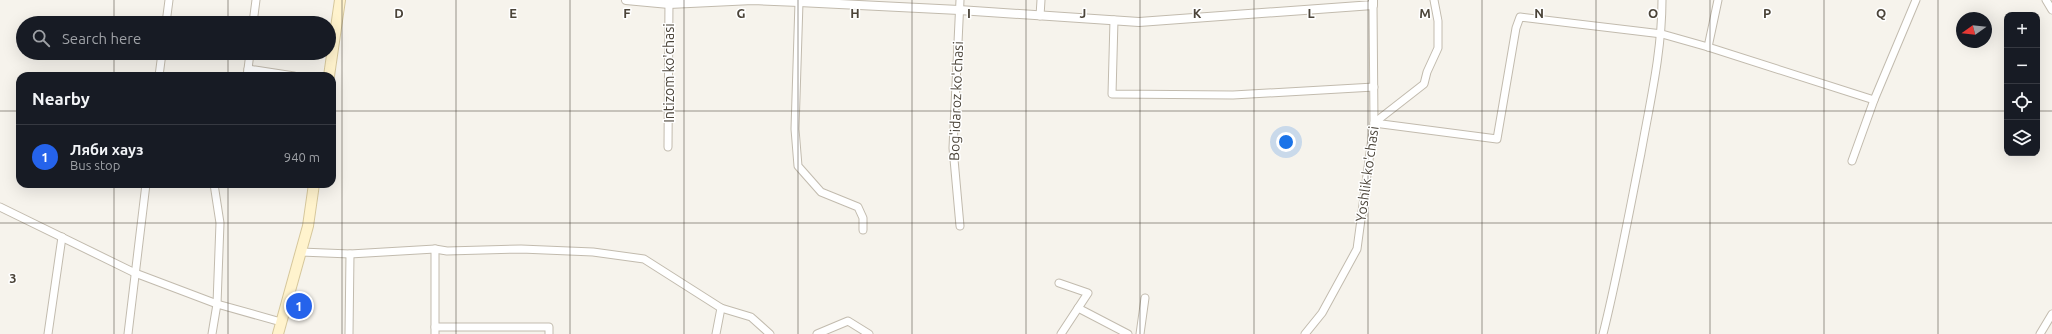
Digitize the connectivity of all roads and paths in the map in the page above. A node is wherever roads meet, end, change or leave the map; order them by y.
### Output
1 (169, 0) edge
2 (256, 0) edge
3 (340, 0) edge
4 (626, 0) edge
5 (753, 0) edge
6 (960, 0) edge
7 (1041, 0) edge
8 (1434, 0) edge
9 (1662, 0) edge
10 (1718, 0) edge
11 (1916, 0) edge
12 (2046, 0) edge
13 (669, 2) edge
14 (799, 2) junction
15 (832, 2) edge
16 (1373, 3) edge
17 (959, 10) junction
18 (2052, 10) edge
19 (167, 16) edge
20 (254, 16) edge
21 (1040, 16) junction
22 (1114, 20) junction
23 (336, 28) edge
24 (1662, 34) junction
25 (1708, 47) junction
26 (161, 60) edge
27 (249, 60) edge
28 (331, 60) edge
29 (160, 72) edge
30 (247, 72) edge
31 (330, 72) edge
32 (1374, 87) junction
33 (1874, 100) junction
34 (1374, 123) junction
35 (668, 147) dead end
36 (1852, 161) dead end
37 (146, 188) edge
38 (215, 188) edge
39 (313, 188) edge
40 (0, 207) edge
41 (960, 226) dead end
42 (863, 230) dead end
43 (62, 237) junction
44 (435, 249) junction
45 (301, 252) junction
46 (350, 254) junction
47 (136, 273) junction
48 (1059, 283) dead end
49 (1145, 298) dead end
50 (217, 304) junction
51 (721, 308) junction
52 (1078, 308) junction
53 (2052, 314) edge
54 (281, 322) junction
55 (435, 331) edge
56 (48, 334) edge
57 (128, 334) edge
58 (212, 334) edge
59 (278, 334) edge
60 (349, 334) edge
61 (549, 334) edge
62 (716, 334) edge
63 (770, 334) edge
64 (817, 334) edge
65 (869, 334) edge
66 (1061, 334) edge
67 (1128, 334) edge
68 (1140, 334) edge
69 (1305, 334) edge
70 (1603, 334) edge
71 (2040, 334) edge

1 - 19 street
2 - 20 street
3 - 23 main road
4 - 13 street
5 - 13 street
5 - 14 street
6 - 17 street, Bog'idaroz ko'chasi
7 - 21 street
8 - 34 street
9 - 24 street
10 - 25 street
11 - 33 street
12 - 18 street
13 - 35 street, Intizom ko'chasi
14 - 15 street
14 - 42 street
15 - 17 street
16 - 22 street
16 - 32 street, Yoshlik ko'chasi
17 - 21 street
17 - 41 street, Bog'idaroz ko'chasi
21 - 22 street
22 - 32 street
24 - 25 street
24 - 34 street
24 - 70 street
25 - 33 street
26 - 29 street
27 - 30 street
28 - 31 main road
32 - 34 street, Yoshlik ko'chasi
33 - 36 street
34 - 69 street, Yoshlik ko'chasi
37 - 47 street
38 - 50 street
39 - 45 main road
40 - 43 street
43 - 47 street
43 - 56 street
44 - 46 street
44 - 51 street
44 - 55 street
45 - 46 street
45 - 54 main road
46 - 60 street
47 - 50 street
47 - 57 street
48 - 52 street
49 - 68 street
50 - 54 street
50 - 58 street
51 - 62 street
51 - 63 street
52 - 66 street
52 - 67 street
53 - 71 street
54 - 59 main road
55 - 61 street
64 - 65 street

